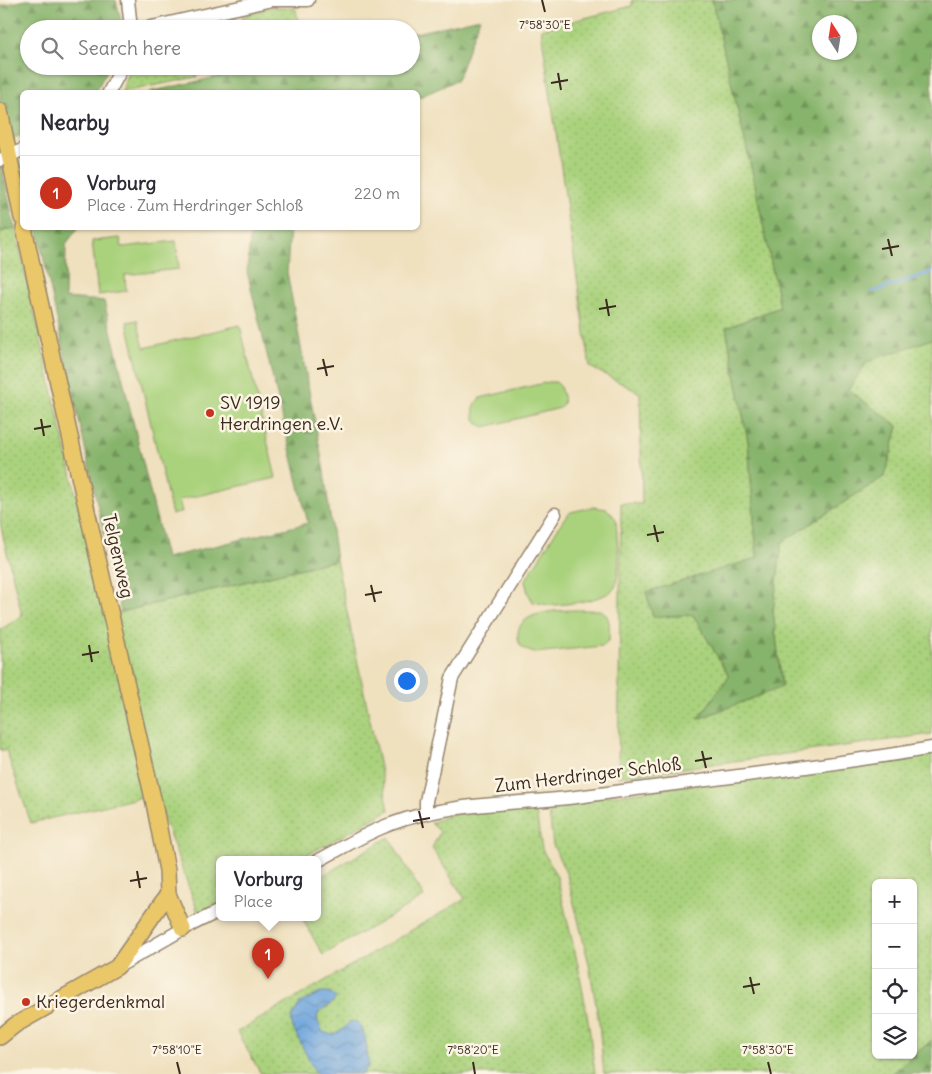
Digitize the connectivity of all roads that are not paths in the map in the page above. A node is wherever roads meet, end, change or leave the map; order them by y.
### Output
1 (128, 0) edge
2 (308, 0) edge
3 (130, 20) edge
4 (184, 20) edge
5 (118, 75) edge
6 (110, 90) edge
7 (0, 111) edge
8 (11, 155) edge
9 (20, 207) edge
10 (24, 230) edge
11 (555, 514) dead end
12 (932, 748) edge
13 (426, 813) junction
14 (321, 859) edge
15 (168, 894) junction
16 (216, 912) edge
17 (183, 929) junction
18 (117, 967) junction
19 (0, 1037) edge

1 - 3 street
2 - 4 street
5 - 6 street
7 - 8 main road
8 - 9 main road
10 - 15 main road, Telgenweg
11 - 13 street
12 - 13 street, Zum Herdringer Schloß
13 - 14 street, Zum Herdringer Schloß
15 - 17 main road, Telgenweg
15 - 18 main road
16 - 17 street
17 - 18 street
18 - 19 main road

